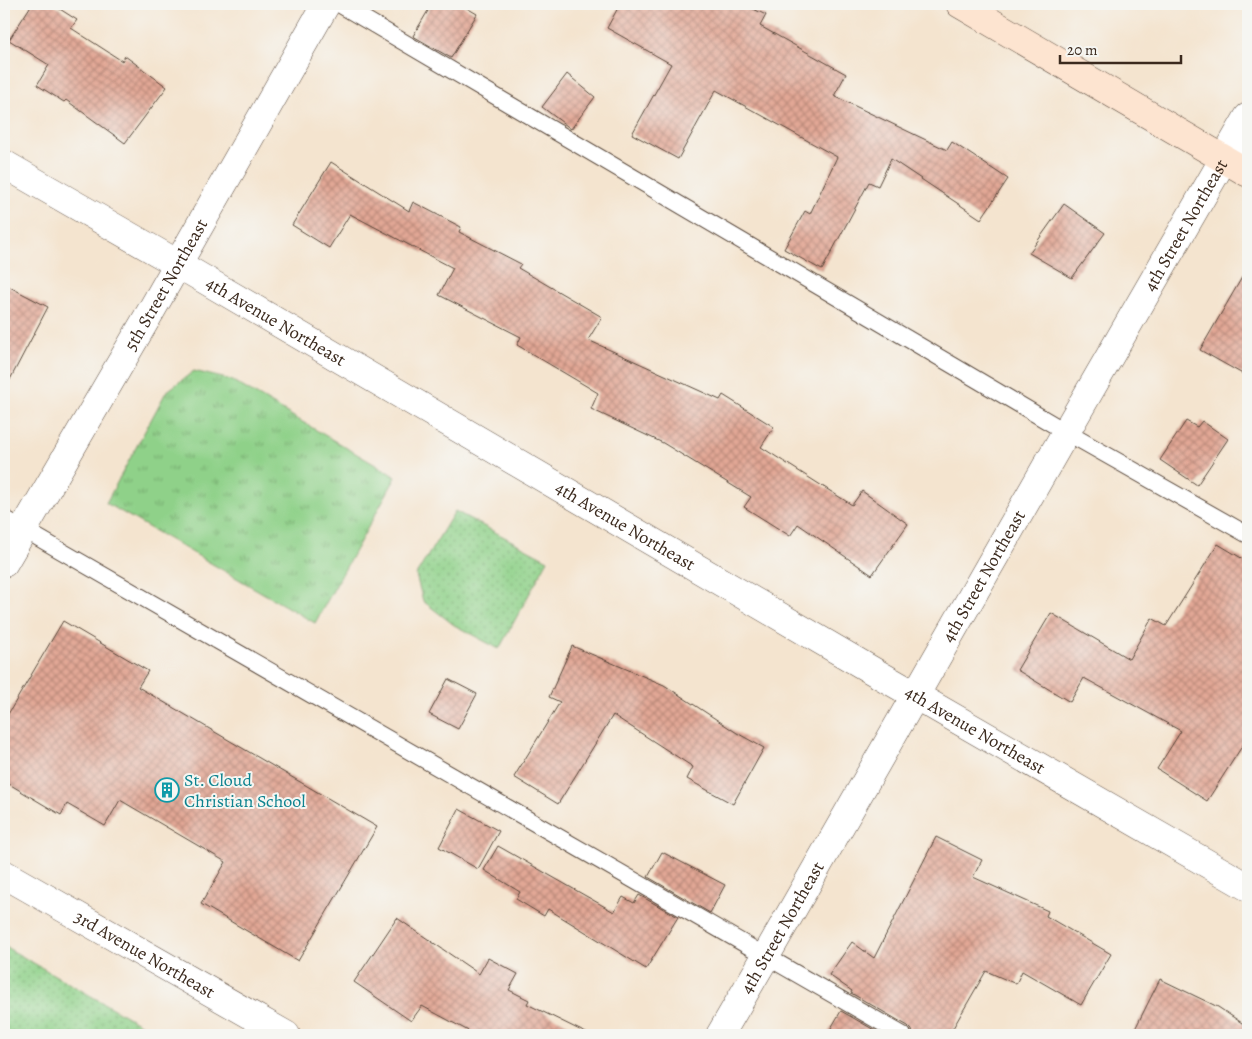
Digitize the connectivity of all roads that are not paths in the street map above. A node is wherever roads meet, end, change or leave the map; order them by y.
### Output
1 (326, 4) edge
2 (339, 4) edge
3 (960, 4) edge
4 (1248, 117) edge
5 (1224, 159) junction
6 (4, 164) edge
7 (1248, 172) edge
8 (178, 264) junction
9 (1066, 432) junction
10 (14, 524) edge
11 (1248, 535) edge
12 (4, 563) edge
13 (914, 695) junction
14 (4, 874) edge
15 (1248, 886) edge
16 (766, 956) junction
17 (286, 1035) edge
18 (720, 1035) edge
19 (903, 1035) edge

1 - 8 street, 5th Street Northeast
2 - 9 lane
3 - 5 street
4 - 5 street, 4th Street Northeast
5 - 7 street
5 - 9 street, 4th Street Northeast
6 - 8 street, 4th Avenue Northeast
8 - 10 street, 5th Street Northeast
8 - 13 street, 4th Avenue Northeast
9 - 11 lane
9 - 13 street, 4th Street Northeast
10 - 12 street, 5th Street Northeast
10 - 16 lane
13 - 15 street, 4th Avenue Northeast
13 - 16 street, 4th Street Northeast
14 - 17 street, 3rd Avenue Northeast
16 - 18 street, 4th Street Northeast
16 - 19 lane

